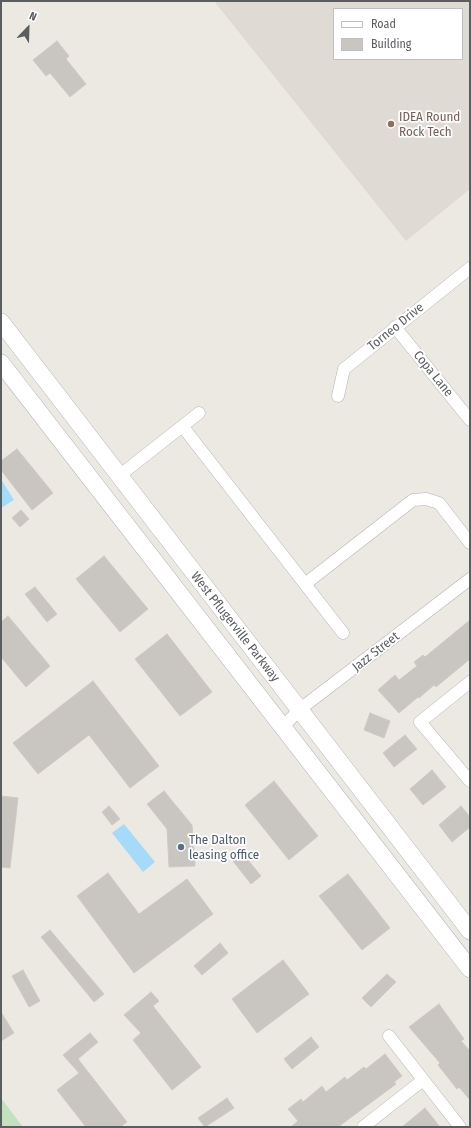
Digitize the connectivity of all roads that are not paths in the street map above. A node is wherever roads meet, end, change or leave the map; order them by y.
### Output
1 (470, 268) edge
2 (1, 322) edge
3 (395, 327) junction
4 (1, 363) edge
5 (38, 370) junction
6 (18, 385) junction
7 (338, 396) dead end
8 (199, 413) dead end
9 (470, 420) edge
10 (183, 427) junction
11 (119, 476) junction
12 (470, 543) edge
13 (470, 579) edge
14 (305, 584) junction
15 (343, 633) dead end
16 (470, 682) edge
17 (299, 710) junction
18 (283, 727) junction
19 (470, 781) edge
20 (470, 931) edge
21 (470, 969) edge
22 (389, 1036) dead end
23 (423, 1080) junction
24 (363, 1127) edge
25 (460, 1127) edge

1 - 3 street, Torneo Drive
2 - 5 main road, West Pflugerville Parkway
3 - 7 street, Torneo Drive
3 - 9 street, Copa Lane
4 - 6 main road, West Pflugerville Parkway
5 - 6 main road
5 - 11 main road, West Pflugerville Parkway
6 - 18 main road, West Pflugerville Parkway
8 - 10 street
10 - 11 street
10 - 14 street
11 - 17 main road, West Pflugerville Parkway
12 - 14 street
13 - 17 street, Jazz Street
14 - 15 street
16 - 19 street
17 - 18 street, Jazz Street
17 - 20 main road, West Pflugerville Parkway
18 - 21 main road, West Pflugerville Parkway
22 - 23 street
23 - 24 street
23 - 25 street

